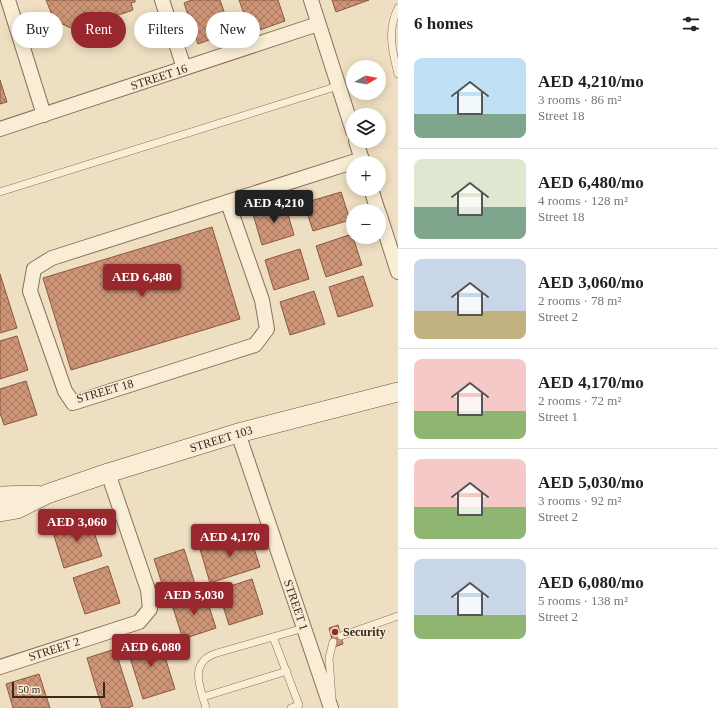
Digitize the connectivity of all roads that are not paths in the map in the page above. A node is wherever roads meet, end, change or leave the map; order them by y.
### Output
1 (8, 0) edge
2 (162, 0) edge
3 (311, 0) edge
4 (398, 8) edge
5 (318, 24) junction
6 (184, 68) junction
7 (398, 74) edge
8 (338, 86) junction
9 (346, 110) edge
10 (44, 115) junction
11 (0, 129) edge
12 (346, 166) edge
13 (0, 192) edge
14 (228, 203) junction
15 (386, 234) edge
16 (398, 272) edge
17 (398, 392) edge
18 (238, 433) junction
19 (108, 474) junction
20 (47, 494) junction
21 (0, 496) edge
22 (0, 512) edge
23 (398, 616) edge
24 (304, 628) junction
25 (341, 636) dead end
26 (273, 637) junction
27 (333, 642) dead end
28 (0, 666) edge
29 (287, 671) junction
30 (203, 697) junction
31 (301, 706) edge
32 (206, 708) edge
33 (291, 708) edge
34 (332, 708) edge

1 - 10 street
2 - 6 street
3 - 5 street
4 - 7 lane
5 - 6 street, STREET 16
5 - 8 street
6 - 10 street, STREET 16
8 - 9 street
8 - 13 lane
10 - 11 street, STREET 16
12 - 14 street, STREET 18
14 - 14 street, STREET 18
15 - 16 street
17 - 18 street, STREET 103
18 - 19 street, STREET 103
18 - 24 street, STREET 1
19 - 20 street, STREET 103
19 - 28 street, STREET 2
20 - 21 street, STREET 103
20 - 22 street, STREET 103
23 - 25 lane
24 - 26 lane
24 - 34 street, STREET 1
26 - 29 lane
26 - 30 lane
27 - 34 lane
29 - 30 lane
29 - 31 lane
30 - 32 lane
31 - 33 lane

